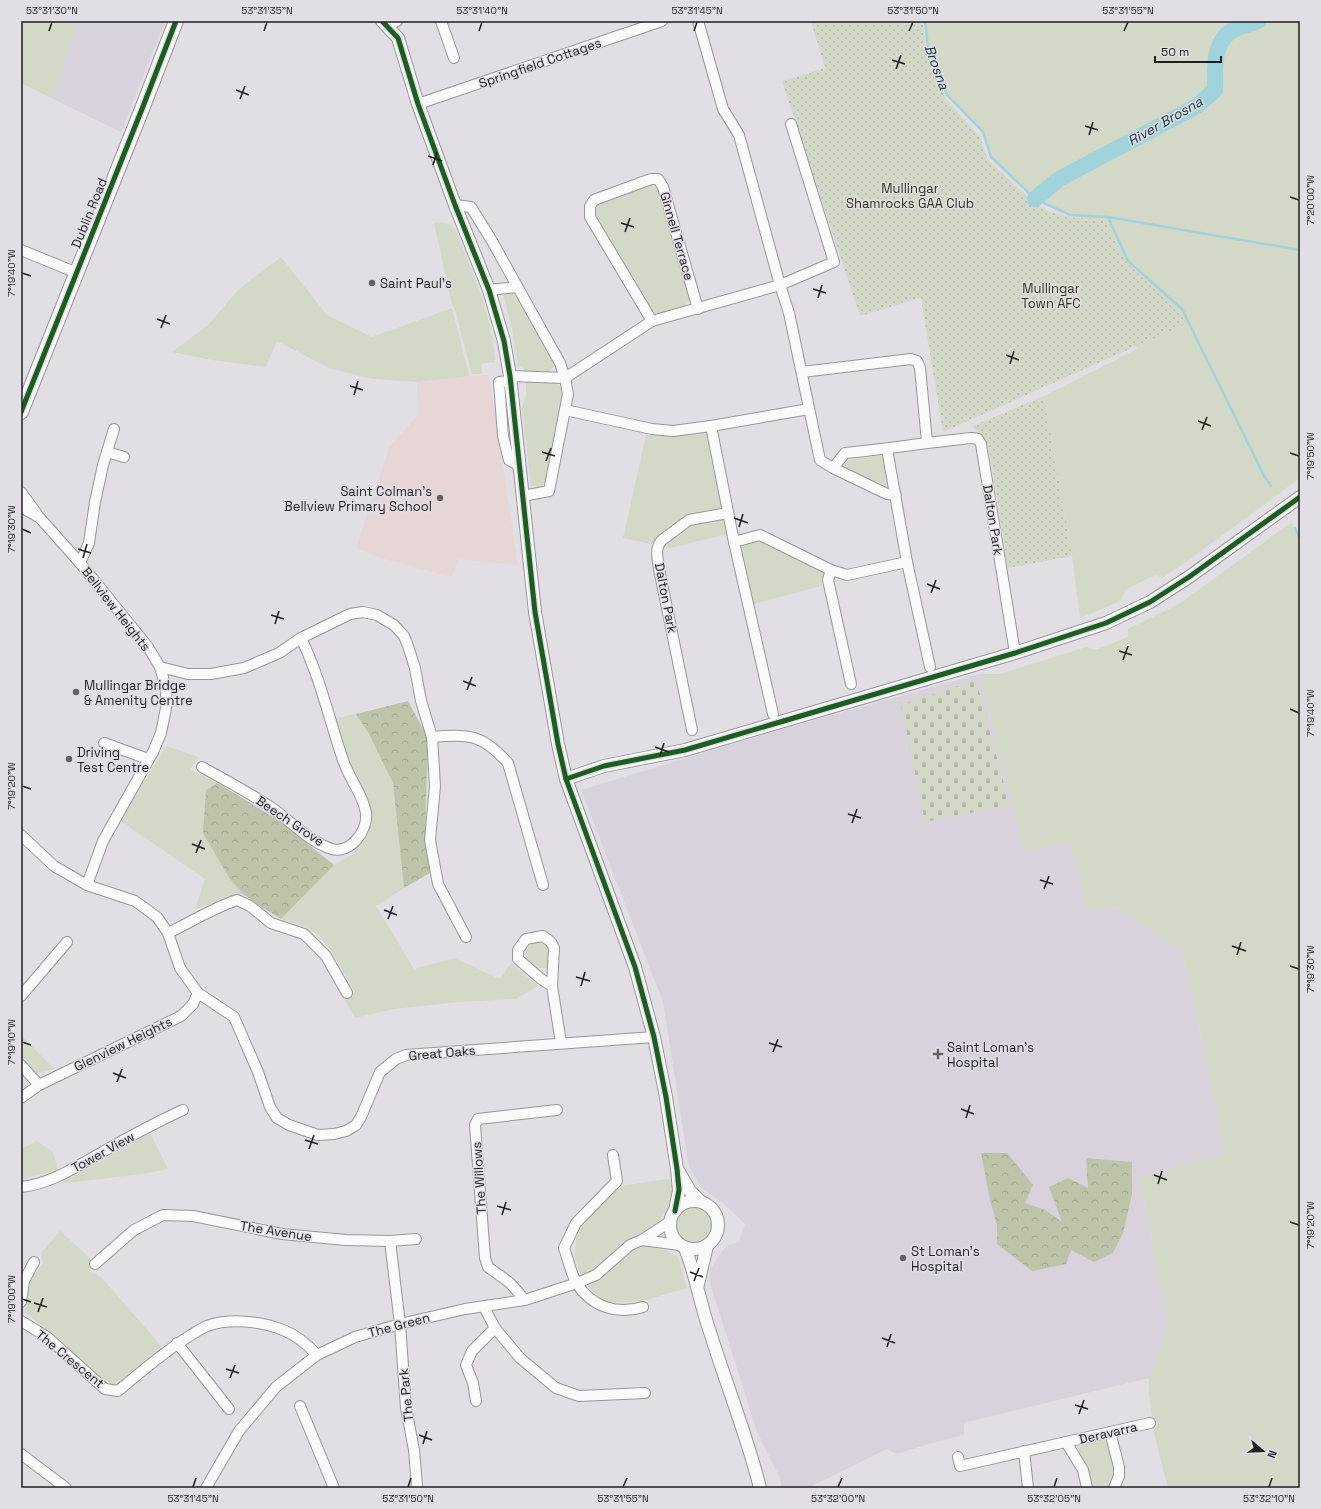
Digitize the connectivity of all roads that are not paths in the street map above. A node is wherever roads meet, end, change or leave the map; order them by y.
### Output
1 (176, 21) edge
2 (441, 21) edge
3 (662, 21) edge
4 (698, 21) edge
5 (389, 23) edge
6 (454, 58) dead end
7 (418, 104) junction
8 (791, 124) dead end
9 (455, 205) junction
10 (21, 250) edge
11 (77, 273) junction
12 (780, 285) junction
13 (517, 287) junction
14 (489, 290) junction
15 (698, 309) junction
16 (652, 321) junction
17 (802, 372) junction
18 (510, 378) junction
19 (565, 378) junction
20 (809, 409) junction
21 (565, 410) junction
22 (21, 412) edge
23 (711, 426) junction
24 (114, 429) dead end
25 (927, 442) junction
26 (887, 449) junction
27 (107, 452) junction
28 (124, 457) dead end
29 (834, 468) junction
30 (21, 492) edge
31 (896, 495) junction
32 (523, 496) junction
33 (1300, 497) edge
34 (21, 507) edge
35 (728, 513) junction
36 (40, 518) junction
37 (734, 542) junction
38 (907, 562) junction
39 (80, 563) junction
40 (831, 570) junction
41 (301, 638) junction
42 (1014, 653) junction
43 (930, 667) dead end
44 (160, 668) junction
45 (851, 684) dead end
46 (773, 714) dead end
47 (692, 730) dead end
48 (432, 737) junction
49 (104, 743) dead end
50 (148, 759) junction
51 (202, 767) dead end
52 (566, 778) junction
53 (21, 836) edge
54 (87, 885) junction
55 (543, 885) dead end
56 (168, 933) junction
57 (466, 937) dead end
58 (67, 942) dead end
59 (552, 986) junction
60 (347, 992) dead end
61 (198, 993) junction
62 (21, 996) edge
63 (654, 1037) junction
64 (561, 1043) junction
65 (21, 1065) edge
66 (39, 1086) junction
67 (21, 1098) edge
68 (183, 1110) dead end
69 (557, 1110) dead end
70 (612, 1155) dead end
71 (677, 1169) junction
72 (21, 1187) edge
73 (700, 1201) junction
74 (673, 1216) junction
75 (416, 1239) dead end
76 (642, 1240) junction
77 (390, 1241) junction
78 (682, 1246) junction
79 (707, 1246) junction
80 (34, 1262) dead end
81 (95, 1264) dead end
82 (577, 1283) junction
83 (698, 1285) junction
84 (525, 1300) junction
85 (21, 1302) edge
86 (484, 1307) junction
87 (643, 1307) dead end
88 (21, 1321) edge
89 (400, 1324) junction
90 (495, 1328) junction
91 (177, 1344) junction
92 (317, 1355) junction
93 (645, 1393) dead end
94 (476, 1401) dead end
95 (300, 1406) dead end
96 (229, 1409) dead end
97 (1150, 1423) dead end
98 (1110, 1432) junction
99 (1066, 1442) junction
100 (1024, 1451) junction
101 (21, 1454) edge
102 (958, 1457) dead end
103 (66, 1488) edge
104 (206, 1488) edge
105 (334, 1488) edge
106 (416, 1488) edge
107 (760, 1488) edge
108 (1028, 1488) edge
109 (1087, 1488) edge
110 (1114, 1488) edge

1 - 11 main road, Dublin Road
2 - 6 street
3 - 7 street, Springfield Cottages
4 - 12 street
5 - 7 street
7 - 9 street
8 - 12 street
9 - 13 street
9 - 14 street
10 - 11 street
11 - 22 main road, Dublin Road
12 - 15 street
12 - 17 street
13 - 14 street
13 - 19 street
14 - 18 street
15 - 16 street
15 - 16 street, Ginnell Terrace
16 - 19 street
17 - 20 street
17 - 25 street
18 - 19 street
18 - 32 street
19 - 21 street
20 - 23 street
20 - 29 street
21 - 23 street
21 - 32 street
23 - 35 street
24 - 27 street
25 - 26 street, Dalton Park
25 - 42 street, Dalton Park
26 - 29 street, Dalton Park
26 - 31 street
27 - 28 street
27 - 39 street
29 - 31 street
30 - 36 street
31 - 38 street
32 - 52 street
33 - 42 street
34 - 36 street, Bellview Heights
35 - 37 street
35 - 47 street, Dalton Park
36 - 39 street, Bellview Heights
37 - 40 street
37 - 46 street
38 - 40 street
38 - 43 street
39 - 44 street, Bellview Heights
40 - 45 street
41 - 44 street
41 - 48 street
41 - 51 street, Beech Grove
42 - 52 street
44 - 50 street, Bellview Heights
48 - 55 street
48 - 57 street
49 - 50 street
50 - 54 street, Bellview Heights
52 - 63 street
53 - 54 street
54 - 56 street
56 - 60 street
56 - 61 street
58 - 62 street
59 - 59 street
59 - 64 street
61 - 64 street, Great Oaks
61 - 66 street, Glenview Heights
63 - 64 street, Great Oaks
63 - 71 street
65 - 66 street
66 - 67 street, Glenview Heights
68 - 72 street, Tower View
69 - 84 street, The Willows
70 - 82 street
71 - 73 street
71 - 74 street
73 - 74 street
73 - 79 street
74 - 76 street, The Green
74 - 78 street
75 - 77 street, The Avenue
76 - 78 street
76 - 82 street, The Green
77 - 81 street, The Avenue
77 - 89 street
78 - 79 street
78 - 83 street
79 - 83 street
80 - 85 street
82 - 84 street, The Green
82 - 87 street
83 - 107 street
84 - 86 street, The Green
86 - 89 street, The Green
86 - 90 street
88 - 91 street, The Crescent
89 - 92 street, The Green
89 - 106 street, The Park
90 - 93 street
90 - 94 street
91 - 92 street, The Crescent
91 - 96 street
92 - 104 street, The Green
95 - 105 street
97 - 98 street, Deravarra
98 - 99 street, Deravarra
98 - 110 street
99 - 100 street, Deravarra
99 - 109 street, Deravarra
100 - 102 street, Deravarra
100 - 108 street
101 - 103 street

